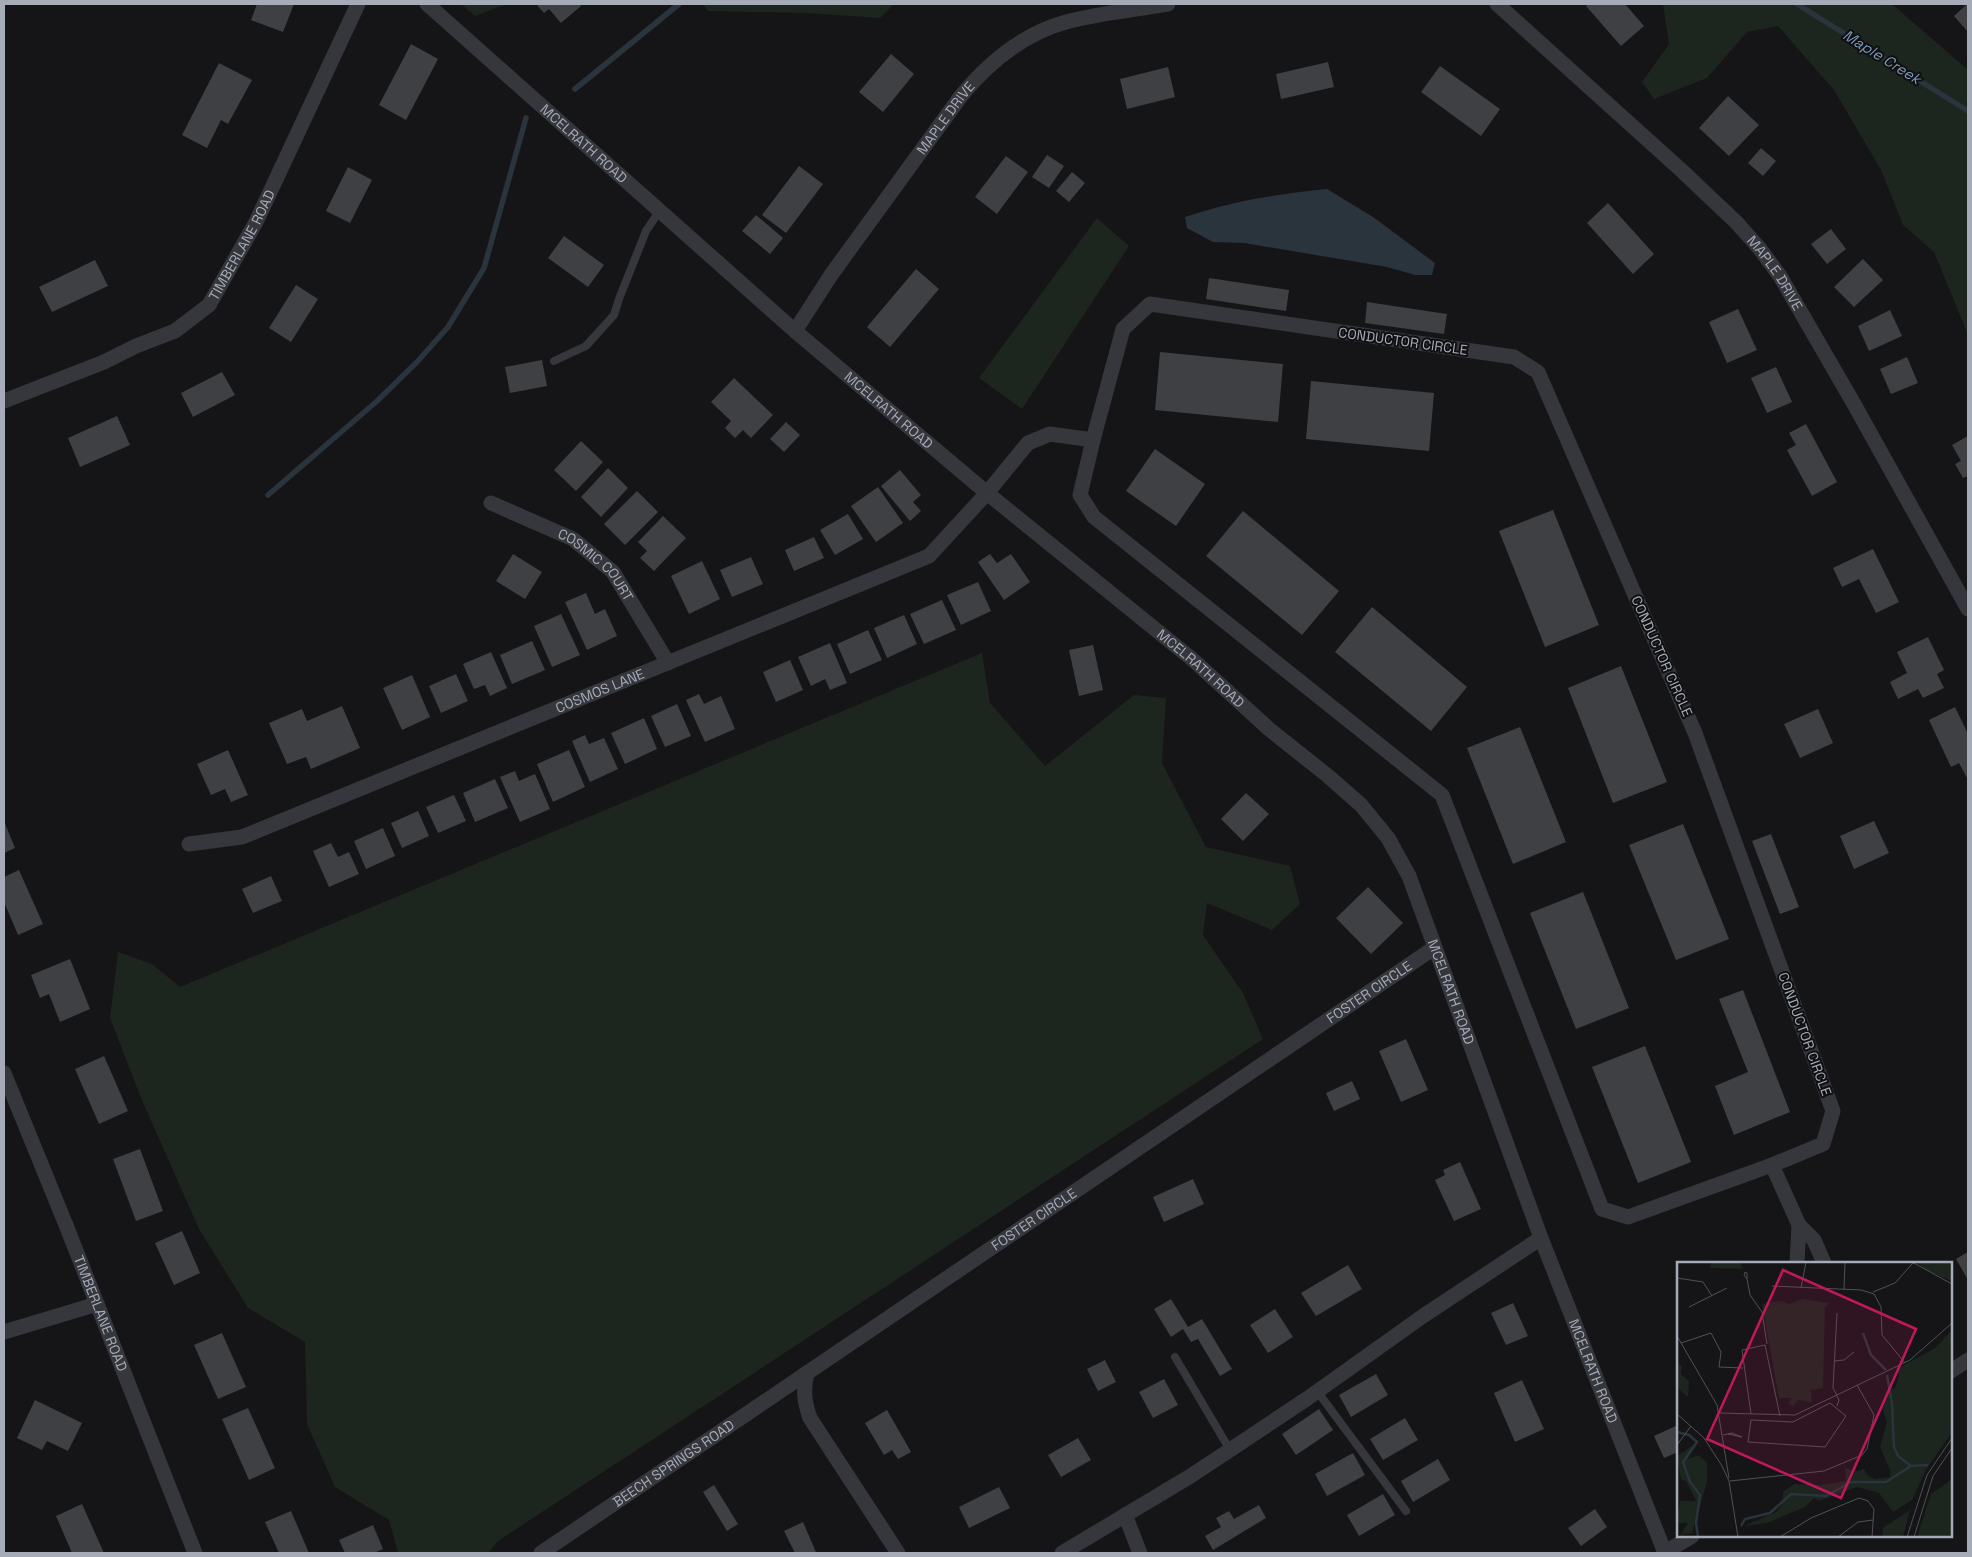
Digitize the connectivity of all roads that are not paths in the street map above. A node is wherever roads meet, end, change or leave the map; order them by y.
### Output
1 (358, 4) edge
2 (427, 4) edge
3 (1168, 4) edge
4 (1497, 4) edge
5 (660, 210) junction
6 (795, 331) junction
7 (554, 360) dead end
8 (4, 401) edge
9 (1092, 440) junction
10 (987, 493) junction
11 (491, 503) dead end
12 (1968, 609) edge
13 (668, 663) junction
14 (189, 844) dead end
15 (1434, 948) junction
16 (4, 1073) edge
17 (1772, 1165) junction
18 (1799, 1225) junction
19 (1541, 1238) junction
20 (1797, 1262) edge
21 (1824, 1262) edge
22 (97, 1304) junction
23 (4, 1332) edge
24 (1175, 1357) dead end
25 (1968, 1360) edge
26 (1952, 1370) edge
27 (807, 1373) junction
28 (1317, 1392) junction
29 (1230, 1450) junction
30 (1406, 1511) dead end
31 (1125, 1515) junction
32 (1690, 1537) edge
33 (195, 1553) edge
34 (541, 1553) edge
35 (898, 1553) edge
36 (1062, 1553) edge
37 (1140, 1553) edge
38 (1664, 1553) edge

1 - 8 street, TIMBERLANE ROAD
2 - 5 street, MCELRATH ROAD
3 - 6 street, MAPLE DRIVE
4 - 12 street, MAPLE DRIVE
5 - 6 street, MCELRATH ROAD
5 - 7 lane
6 - 10 street, MCELRATH ROAD
9 - 10 street
9 - 17 street, CONDUCTOR CIRCLE
9 - 17 street, CONDUCTOR CIRCLE
10 - 13 street, COSMOS LANE
10 - 15 street, MCELRATH ROAD
11 - 13 street, COSMIC COURT
13 - 14 street, COSMOS LANE
15 - 19 street, MCELRATH ROAD
15 - 27 street, FOSTER CIRCLE
16 - 22 street, TIMBERLANE ROAD
17 - 18 street
18 - 20 street
18 - 21 street
19 - 28 street
19 - 38 street, MCELRATH ROAD
22 - 23 street
22 - 33 street, TIMBERLANE ROAD
24 - 29 lane
25 - 26 street
27 - 34 street, BEECH SPRINGS ROAD
27 - 35 street
28 - 29 street
28 - 30 lane
29 - 31 street
31 - 36 street
31 - 37 street
32 - 38 street

